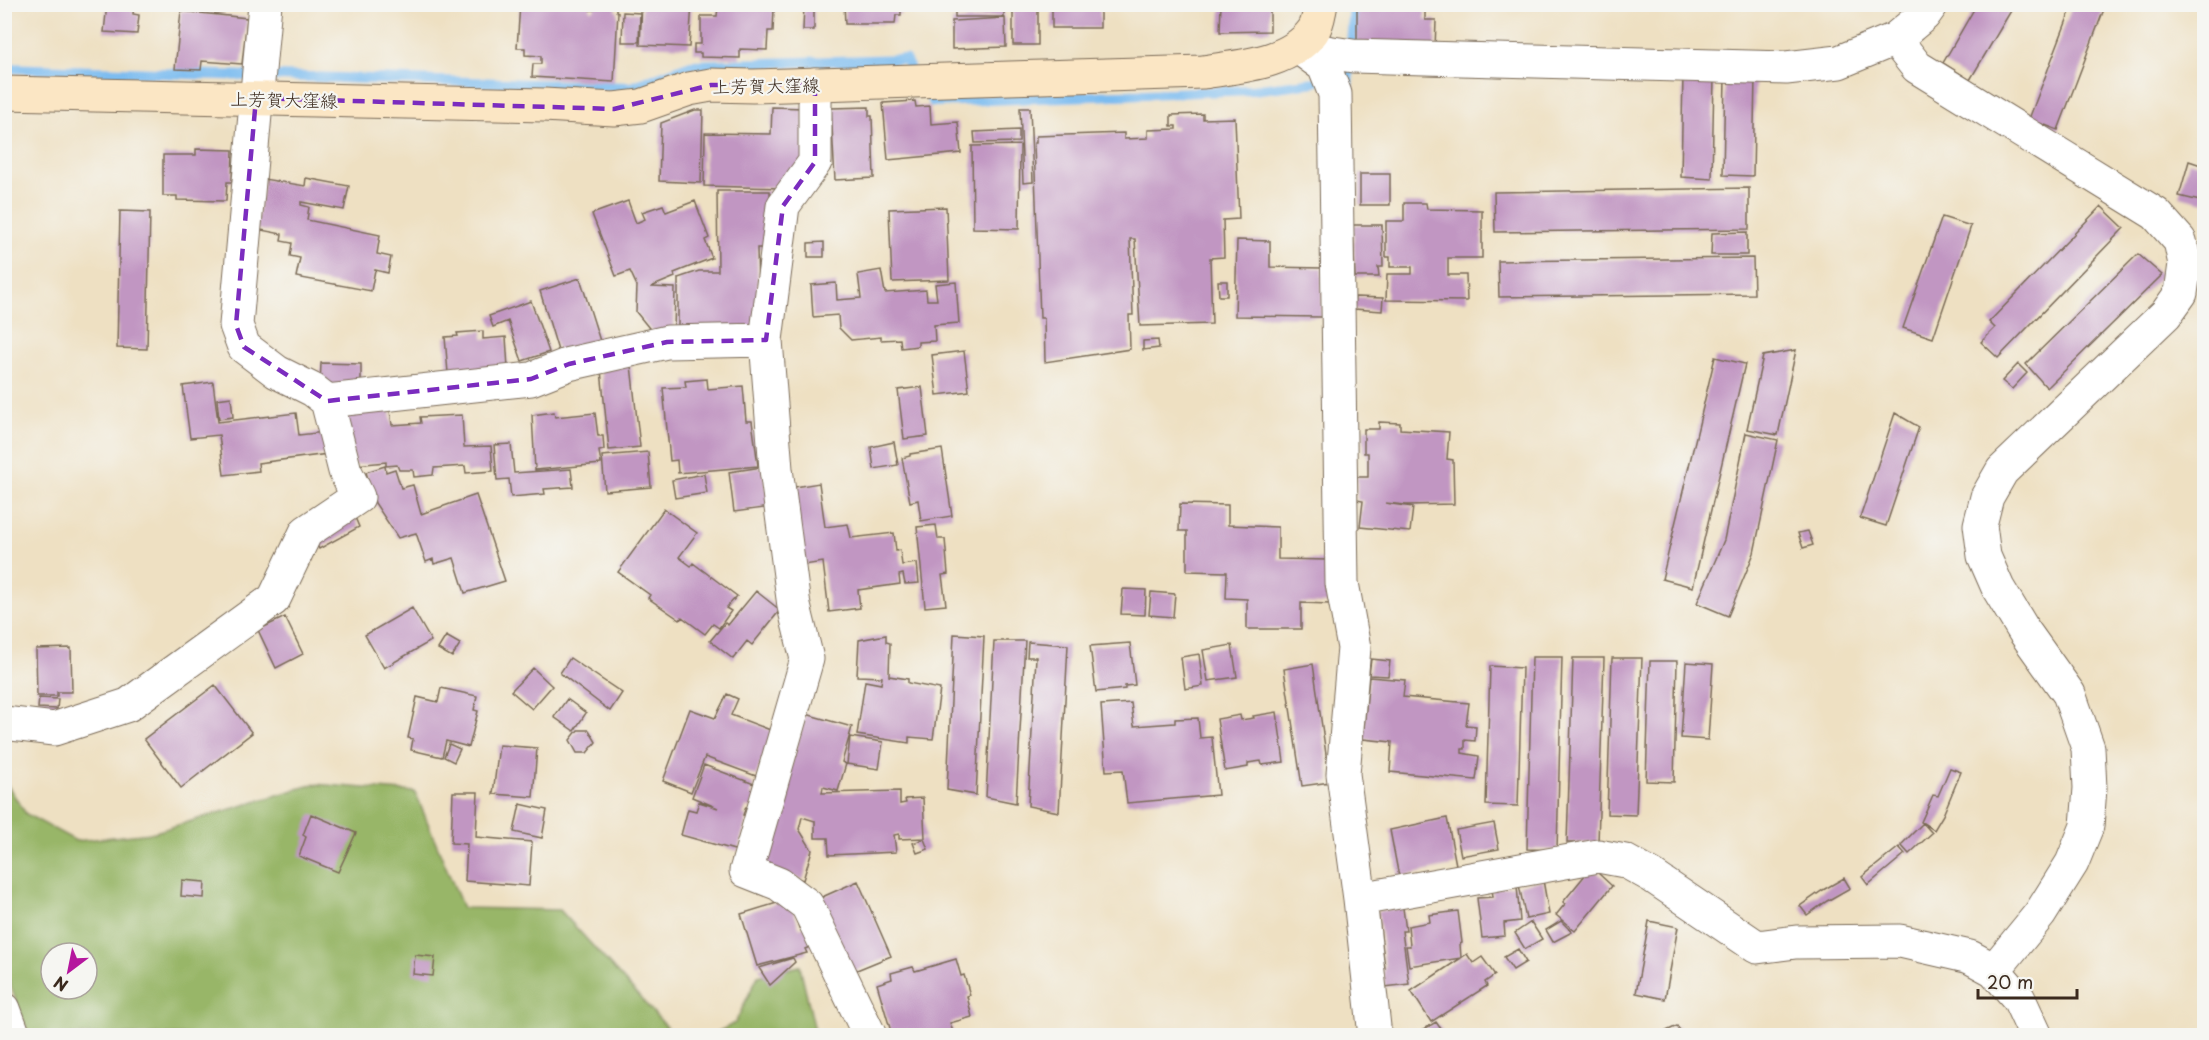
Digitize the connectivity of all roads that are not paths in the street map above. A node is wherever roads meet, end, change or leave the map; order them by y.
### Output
1 (266, 4) edge
2 (1321, 4) edge
3 (1932, 4) edge
4 (1895, 39) junction
5 (1298, 47) junction
6 (815, 84) junction
7 (4, 93) edge
8 (256, 98) junction
9 (766, 340) junction
10 (327, 401) junction
11 (4, 723) edge
12 (1368, 898) junction
13 (1994, 970) junction
14 (4, 1009) edge
15 (14, 1035) edge
16 (870, 1035) edge
17 (1375, 1035) edge
18 (2036, 1035) edge

1 - 8 street
2 - 5 main road
3 - 4 street
4 - 5 street
4 - 13 street
5 - 6 main road, 上芳賀大窪線
5 - 12 street
6 - 8 main road, 上芳賀大窪線
6 - 9 street
7 - 8 main road, 上芳賀大窪線
8 - 10 street
9 - 10 street
9 - 16 street
10 - 11 street
12 - 13 street
12 - 17 street
13 - 18 street
14 - 15 street

